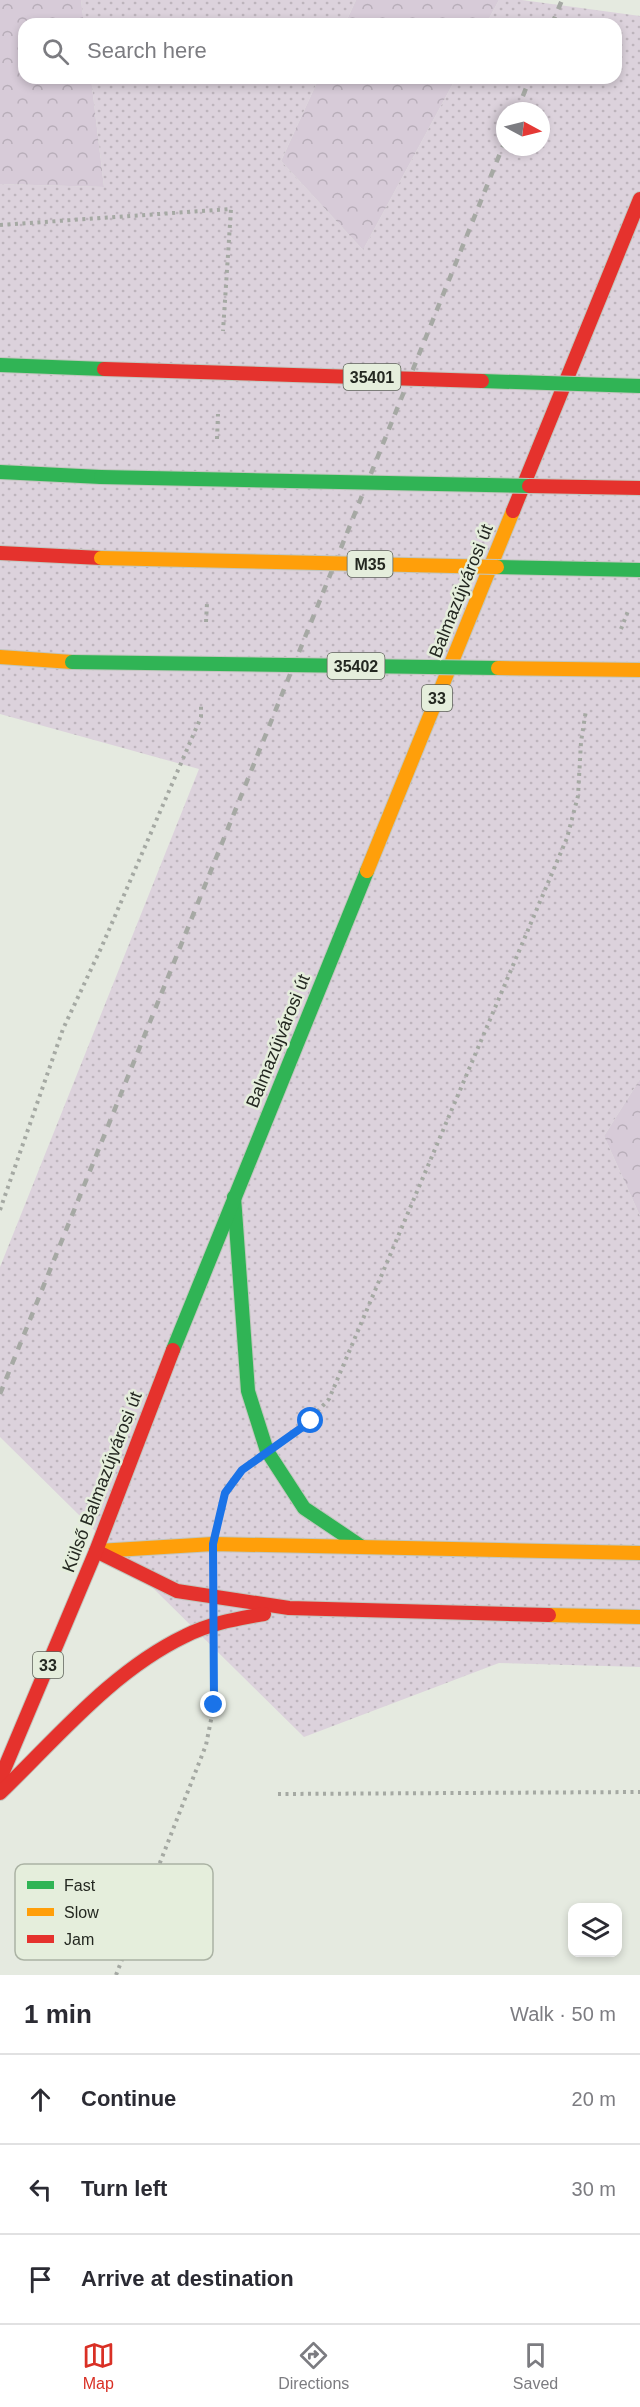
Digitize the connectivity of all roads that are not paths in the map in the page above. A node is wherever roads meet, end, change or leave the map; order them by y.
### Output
1 (640, 199) edge
2 (0, 365) edge
3 (640, 386) edge
4 (0, 472) edge
5 (640, 488) edge
6 (0, 553) edge
7 (640, 570) edge
8 (0, 657) edge
9 (640, 670) edge
10 (234, 1197) junction
11 (362, 1547) junction
12 (96, 1551) junction
13 (640, 1553) edge
14 (289, 1608) junction
15 (640, 1617) edge
16 (0, 1779) edge
17 (0, 1793) edge

1 - 10 main road, Balmazújvárosi út / 33
2 - 3 main road, 35401, bridge
4 - 5 main road, bridge
6 - 7 main road, M35, bridge
8 - 9 main road, 35402, bridge
10 - 11 main road
10 - 12 main road, Külső Balmazújvárosi út / 33
11 - 12 main road
11 - 13 main road
12 - 14 main road
12 - 16 main road, Külső Balmazújvárosi út / 33
14 - 15 main road
14 - 17 main road

